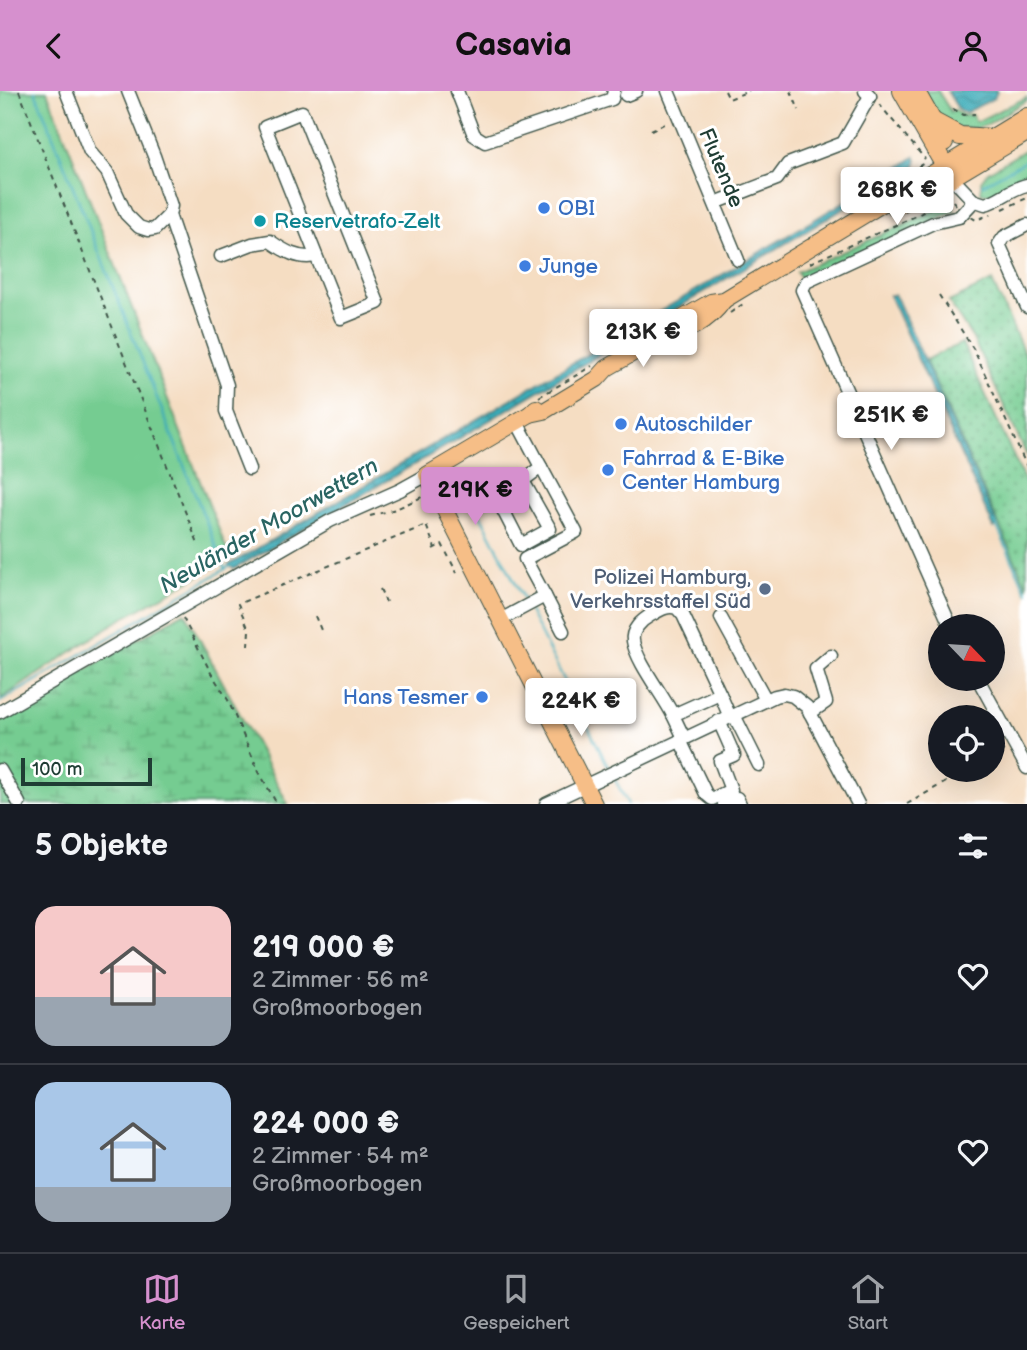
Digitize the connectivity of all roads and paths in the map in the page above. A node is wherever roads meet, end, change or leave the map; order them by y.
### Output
1 (19, 91) edge
2 (66, 91) edge
3 (128, 91) edge
4 (457, 91) edge
5 (668, 91) edge
6 (725, 91) edge
7 (749, 91) edge
8 (791, 91) edge
9 (902, 91) edge
10 (916, 91) edge
11 (625, 92) edge
12 (868, 94) edge
13 (953, 109) dead end
14 (799, 110) dead end
15 (975, 114) dead end
16 (1027, 116) edge
17 (679, 117) junction
18 (934, 122) junction
19 (651, 130) dead end
20 (1027, 133) edge
21 (992, 138) junction
22 (952, 175) junction
23 (1027, 185) edge
24 (950, 197) dead end
25 (974, 201) junction
26 (715, 203) junction
27 (169, 215) junction
28 (1027, 225) edge
29 (221, 256) dead end
30 (316, 256) junction
31 (738, 260) dead end
32 (939, 295) dead end
33 (724, 300) junction
34 (1027, 307) edge
35 (661, 337) junction
36 (524, 418) junction
37 (541, 467) junction
38 (1027, 467) edge
39 (249, 469) dead end
40 (427, 475) junction
41 (523, 481) junction
42 (198, 544) dead end
43 (363, 549) junction
44 (365, 554) dead end
45 (457, 573) dead end
46 (380, 589) dead end
47 (540, 599) junction
48 (386, 602) dead end
49 (173, 611) junction
50 (945, 614) edge
51 (315, 616) dead end
52 (721, 618) dead end
53 (502, 619) junction
54 (321, 630) dead end
55 (563, 631) dead end
56 (248, 646) dead end
57 (831, 656) dead end
58 (984, 691) edge
59 (720, 694) junction
60 (766, 700) junction
61 (0, 712) edge
62 (810, 713) junction
63 (673, 715) junction
64 (728, 718) junction
65 (682, 739) junction
66 (1013, 744) junction
67 (1005, 749) edge
68 (759, 765) dead end
69 (1027, 768) edge
70 (0, 770) edge
71 (945, 782) edge
72 (584, 785) junction
73 (19, 803) edge
74 (277, 804) edge
75 (547, 804) edge
76 (594, 804) edge
77 (724, 804) edge
78 (740, 804) edge
79 (858, 804) edge
80 (907, 804) edge

1 - 42 path
2 - 27 street
3 - 27 street
4 - 11 street
5 - 17 street, Flutende
6 - 7 path
8 - 14 path
9 - 22 highway
10 - 18 highway
12 - 22 path
12 - 26 street
13 - 15 path
16 - 21 main road
17 - 19 path
17 - 26 street, Flutende
18 - 21 highway
18 - 22 highway
20 - 22 main road
21 - 22 main road
22 - 24 path
22 - 25 street
22 - 33 main road
23 - 25 street
25 - 50 street
26 - 31 street, Flutende
27 - 39 street
28 - 34 street
29 - 30 street
30 - 30 street
32 - 38 path
33 - 35 main road
33 - 35 main road
35 - 36 main road
36 - 37 street
36 - 40 main road
37 - 41 street
37 - 47 street
40 - 49 street
40 - 53 main road
41 - 41 street
43 - 44 path
43 - 45 path
43 - 56 path
46 - 48 path
47 - 53 street
47 - 55 street
49 - 61 street
49 - 74 path
51 - 54 path
52 - 60 street
53 - 72 main road
57 - 62 street
58 - 66 street
59 - 63 street
59 - 63 street
59 - 64 street
60 - 62 street
60 - 64 street
62 - 79 street
63 - 65 street
64 - 65 street
64 - 65 street
64 - 68 street
65 - 72 street
66 - 67 path
66 - 69 street
70 - 73 street
71 - 80 path
72 - 75 street
72 - 76 main road
77 - 78 street

